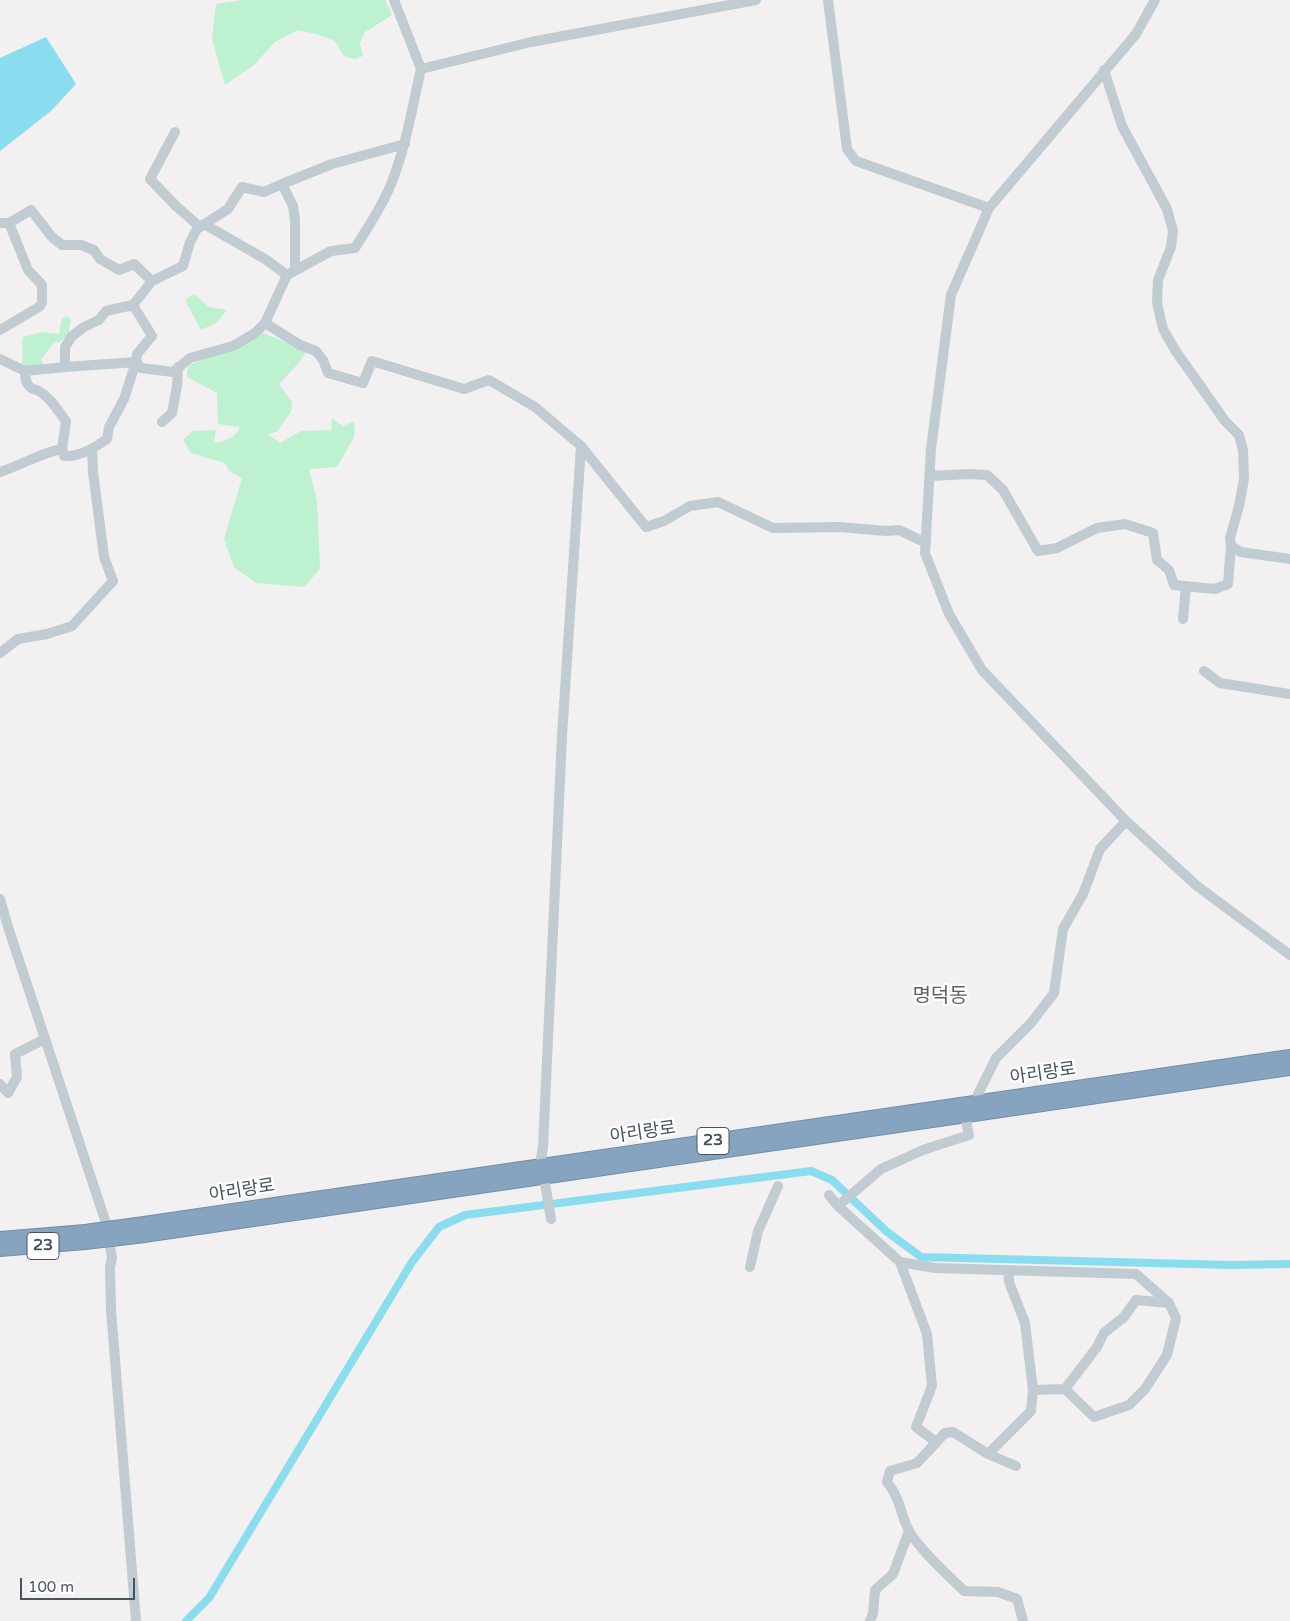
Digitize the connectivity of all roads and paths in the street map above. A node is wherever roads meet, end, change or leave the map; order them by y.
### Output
1 (394, 0) edge
2 (756, 0) edge
3 (828, 0) edge
4 (1155, 0) edge
5 (421, 68) junction
6 (1104, 70) junction
7 (175, 132) dead end
8 (405, 144) junction
9 (282, 184) junction
10 (989, 208) junction
11 (5, 223) edge
12 (202, 226) junction
13 (291, 273) junction
14 (152, 281) junction
15 (133, 305) junction
16 (266, 323) junction
17 (0, 330) edge
18 (0, 359) edge
19 (136, 362) junction
20 (66, 367) junction
21 (178, 367) junction
22 (25, 371) junction
23 (162, 422) dead end
24 (581, 446) junction
25 (62, 449) junction
26 (92, 449) junction
27 (0, 472) edge
28 (930, 476) junction
29 (926, 543) junction
30 (1231, 546) junction
31 (1290, 558) edge
32 (1186, 586) junction
33 (1183, 619) dead end
34 (0, 653) edge
35 (1204, 671) dead end
36 (1290, 694) edge
37 (1126, 820) junction
38 (0, 898) edge
39 (1290, 955) edge
40 (46, 1039) junction
41 (1290, 1058) edge
42 (1290, 1068) edge
43 (0, 1084) edge
44 (978, 1094) dead end
45 (966, 1121) dead end
46 (541, 1158) dead end
47 (545, 1183) dead end
48 (778, 1186) dead end
49 (829, 1195) dead end
50 (840, 1204) junction
51 (550, 1217) dead end
52 (137, 1231) junction
53 (85, 1237) junction
54 (0, 1239) edge
55 (0, 1249) edge
56 (900, 1262) junction
57 (750, 1267) dead end
58 (1008, 1270) junction
59 (1169, 1303) junction
60 (1065, 1389) junction
61 (1033, 1390) junction
62 (936, 1442) junction
63 (988, 1454) junction
64 (1016, 1466) dead end
65 (909, 1531) junction
66 (136, 1621) edge
67 (870, 1621) edge
68 (1023, 1621) edge

1 - 5 street
2 - 5 street
3 - 10 street
4 - 6 street
5 - 8 street
6 - 10 street
6 - 30 street
7 - 12 street
8 - 9 street
8 - 13 street
9 - 12 street
9 - 13 street
10 - 28 street
11 - 14 street
11 - 17 street
12 - 13 street
12 - 14 street
13 - 16 street
14 - 15 street
15 - 19 street
15 - 20 street
16 - 21 street
16 - 24 street
18 - 22 street
19 - 20 street
19 - 21 street
19 - 26 street
20 - 22 street
21 - 23 street
22 - 25 street
24 - 29 street
24 - 46 street
25 - 26 street
25 - 27 street
26 - 34 street
28 - 29 street
28 - 32 street
29 - 37 street
30 - 31 street
30 - 32 street
32 - 33 street
35 - 36 street
37 - 39 street
37 - 44 street
38 - 40 street
40 - 43 street
40 - 66 street
41 - 52 highway, 아리랑로 / 23
42 - 52 highway, 아리랑로 / 23
45 - 50 street
47 - 51 street
48 - 57 street
49 - 50 street
50 - 56 street
52 - 53 highway, 아리랑로 / 23, bridge
53 - 54 highway, 아리랑로 / 23
53 - 55 highway, 아리랑로 / 23
56 - 58 street
56 - 62 street
58 - 59 street
58 - 61 street
59 - 60 street
59 - 60 street
60 - 61 street
61 - 63 street
62 - 63 street
62 - 65 street
63 - 64 street
65 - 67 street
65 - 68 street

